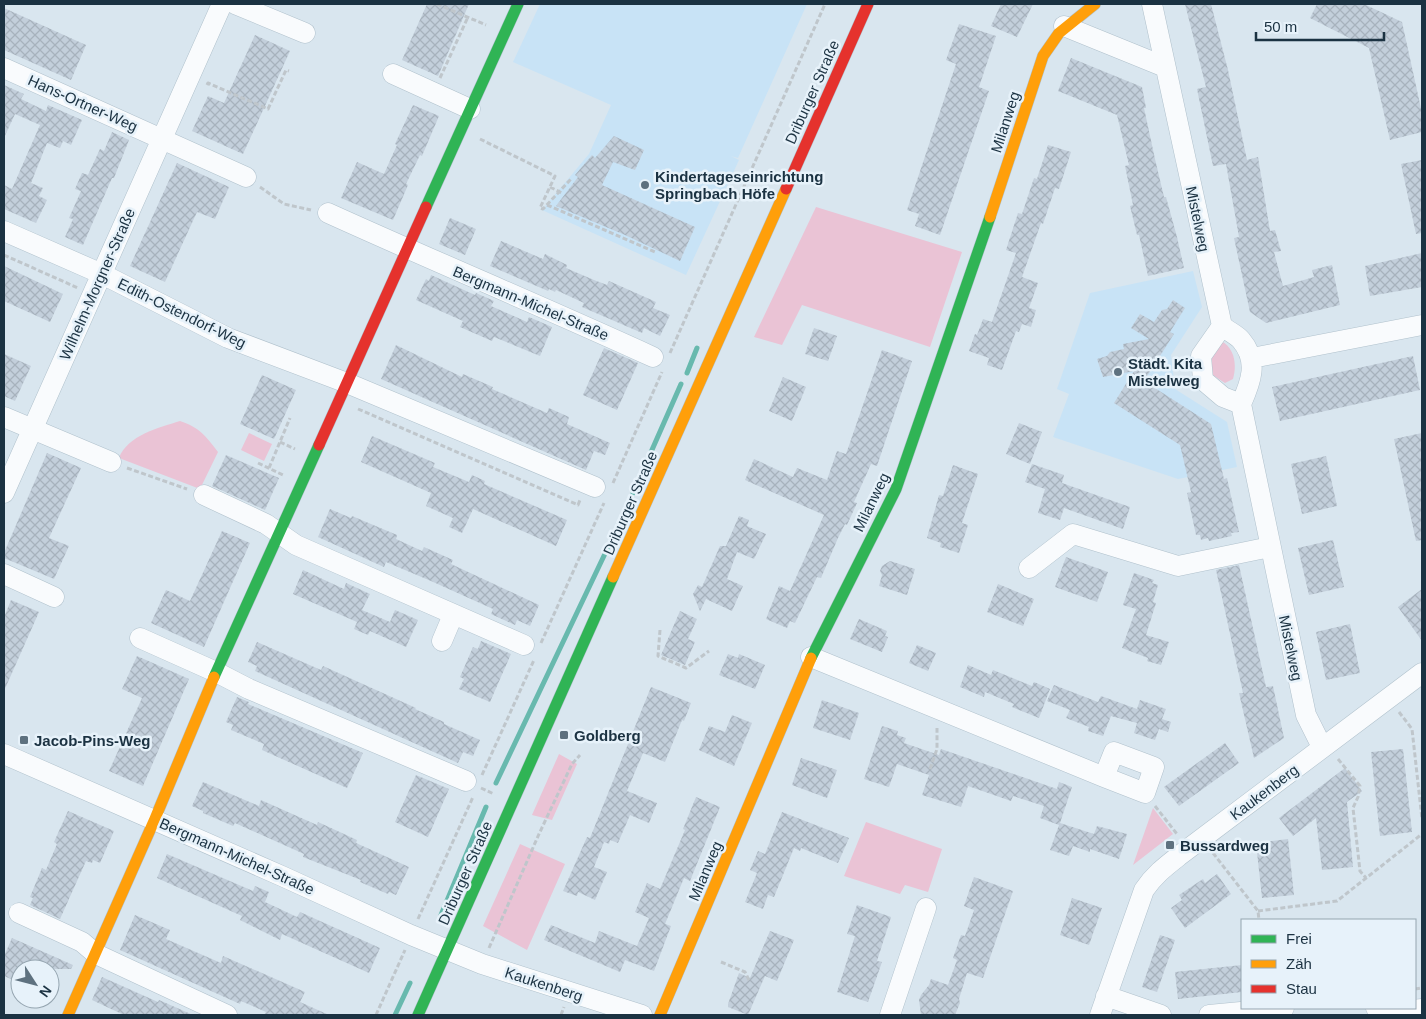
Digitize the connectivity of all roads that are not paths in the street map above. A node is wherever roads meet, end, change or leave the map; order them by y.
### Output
1 (222, 4) edge
2 (235, 4) edge
3 (518, 4) edge
4 (868, 4) edge
5 (1095, 4) edge
6 (1152, 4) edge
7 (1064, 26) junction
8 (305, 33) dead end
9 (1166, 67) junction
10 (4, 68) edge
11 (394, 74) dead end
12 (470, 109) junction
13 (162, 139) junction
14 (246, 177) road end
15 (328, 214) road end
16 (4, 231) edge
17 (407, 249) junction
18 (102, 274) junction
19 (1422, 325) edge
20 (1222, 326) junction
21 (654, 357) dead end
22 (1252, 358) junction
23 (347, 383) junction
24 (1241, 404) junction
25 (4, 417) edge
26 (32, 429) junction
27 (111, 462) road end
28 (600, 489) road end
29 (4, 493) edge
30 (204, 495) road end
31 (279, 533) junction
32 (1270, 547) junction
33 (1029, 568) dead end
34 (4, 574) edge
35 (54, 597) dead end
36 (453, 614) junction
37 (140, 638) dead end
38 (442, 641) dead end
39 (524, 645) dead end
40 (811, 657) junction
41 (216, 672) junction
42 (1422, 673) edge
43 (1324, 745) junction
44 (4, 754) edge
45 (1104, 777) junction
46 (473, 785) road end
47 (154, 821) junction
48 (926, 908) dead end
49 (19, 913) dead end
50 (447, 949) junction
51 (96, 954) junction
52 (1106, 996) junction
53 (1273, 1009) edge
54 (1378, 1009) edge
55 (1422, 1009) edge
56 (68, 1015) edge
57 (227, 1015) edge
58 (418, 1015) edge
59 (642, 1015) edge
60 (660, 1015) edge
61 (890, 1015) edge
62 (1100, 1015) edge
63 (1161, 1015) edge
64 (1209, 1015) edge

1 - 13 street, Wilhelm-Morgner-Straße
2 - 8 street
3 - 12 street, Bergmann-Michel-Straße
4 - 50 street, Driburger Straße
5 - 7 street, Milanweg
6 - 9 street, Mistelweg
7 - 9 street
7 - 40 street, Milanweg
9 - 20 street, Mistelweg
10 - 13 street, Hans-Ortner-Weg
11 - 12 street
12 - 17 street, Bergmann-Michel-Straße
13 - 14 street
13 - 18 street, Wilhelm-Morgner-Straße
15 - 17 street, Bergmann-Michel-Straße
16 - 18 street, Edith-Ostendorf-Weg
17 - 21 street, Bergmann-Michel-Straße
17 - 23 street, Bergmann-Michel-Straße
18 - 23 street, Edith-Ostendorf-Weg
18 - 26 street, Wilhelm-Morgner-Straße
19 - 22 street
20 - 22 street
20 - 24 street
22 - 24 street
23 - 28 street
23 - 31 street, Bergmann-Michel-Straße
24 - 32 street, Mistelweg
25 - 26 street
26 - 27 street
26 - 29 street, Wilhelm-Morgner-Straße
30 - 31 street
31 - 36 street
31 - 41 street, Bergmann-Michel-Straße
32 - 33 street
32 - 43 street, Mistelweg
34 - 35 street
36 - 38 street
36 - 39 street
37 - 41 street
40 - 45 street
40 - 60 street, Milanweg
41 - 46 street
41 - 47 street, Bergmann-Michel-Straße
42 - 43 street, Kaukenberg
43 - 52 street, Kaukenberg
44 - 47 street
45 - 45 street
47 - 50 street, Bergmann-Michel-Straße
47 - 51 street
48 - 61 street
49 - 51 street
50 - 58 street, Driburger Straße
50 - 59 street, Kaukenberg
51 - 56 street
51 - 57 street
52 - 62 street, Kaukenberg
52 - 63 street
53 - 64 street
54 - 55 street

